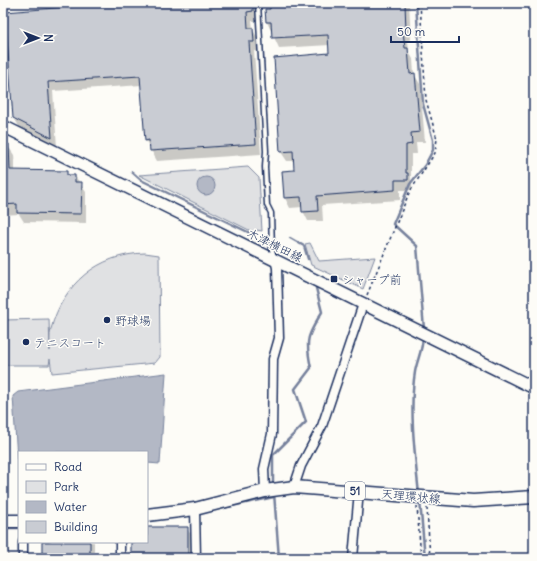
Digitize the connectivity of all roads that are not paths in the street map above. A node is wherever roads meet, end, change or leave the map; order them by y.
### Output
1 (258, 3) edge
2 (3, 126) edge
3 (275, 259) junction
4 (363, 304) junction
5 (534, 388) edge
6 (294, 487) junction
7 (266, 491) junction
8 (359, 491) junction
9 (534, 497) edge
10 (195, 509) junction
11 (148, 514) edge
12 (3, 521) edge
13 (18, 521) edge
14 (23, 543) edge
15 (120, 543) edge
16 (23, 558) edge
17 (120, 558) edge
18 (196, 558) edge
19 (353, 558) edge

1 - 3 lane
2 - 3 main road, 木津横田線
3 - 4 main road, 木津横田線
3 - 7 street
4 - 5 main road, 木津横田線
4 - 6 street
6 - 7 main road, 天理環状線 / 51
6 - 8 main road, 天理環状線 / 51
7 - 10 main road, 天理環状線 / 51
8 - 9 main road, 天理環状線 / 51
8 - 19 street
10 - 11 main road, 天理環状線 / 51
10 - 18 street
12 - 13 main road
14 - 16 street
15 - 17 street

